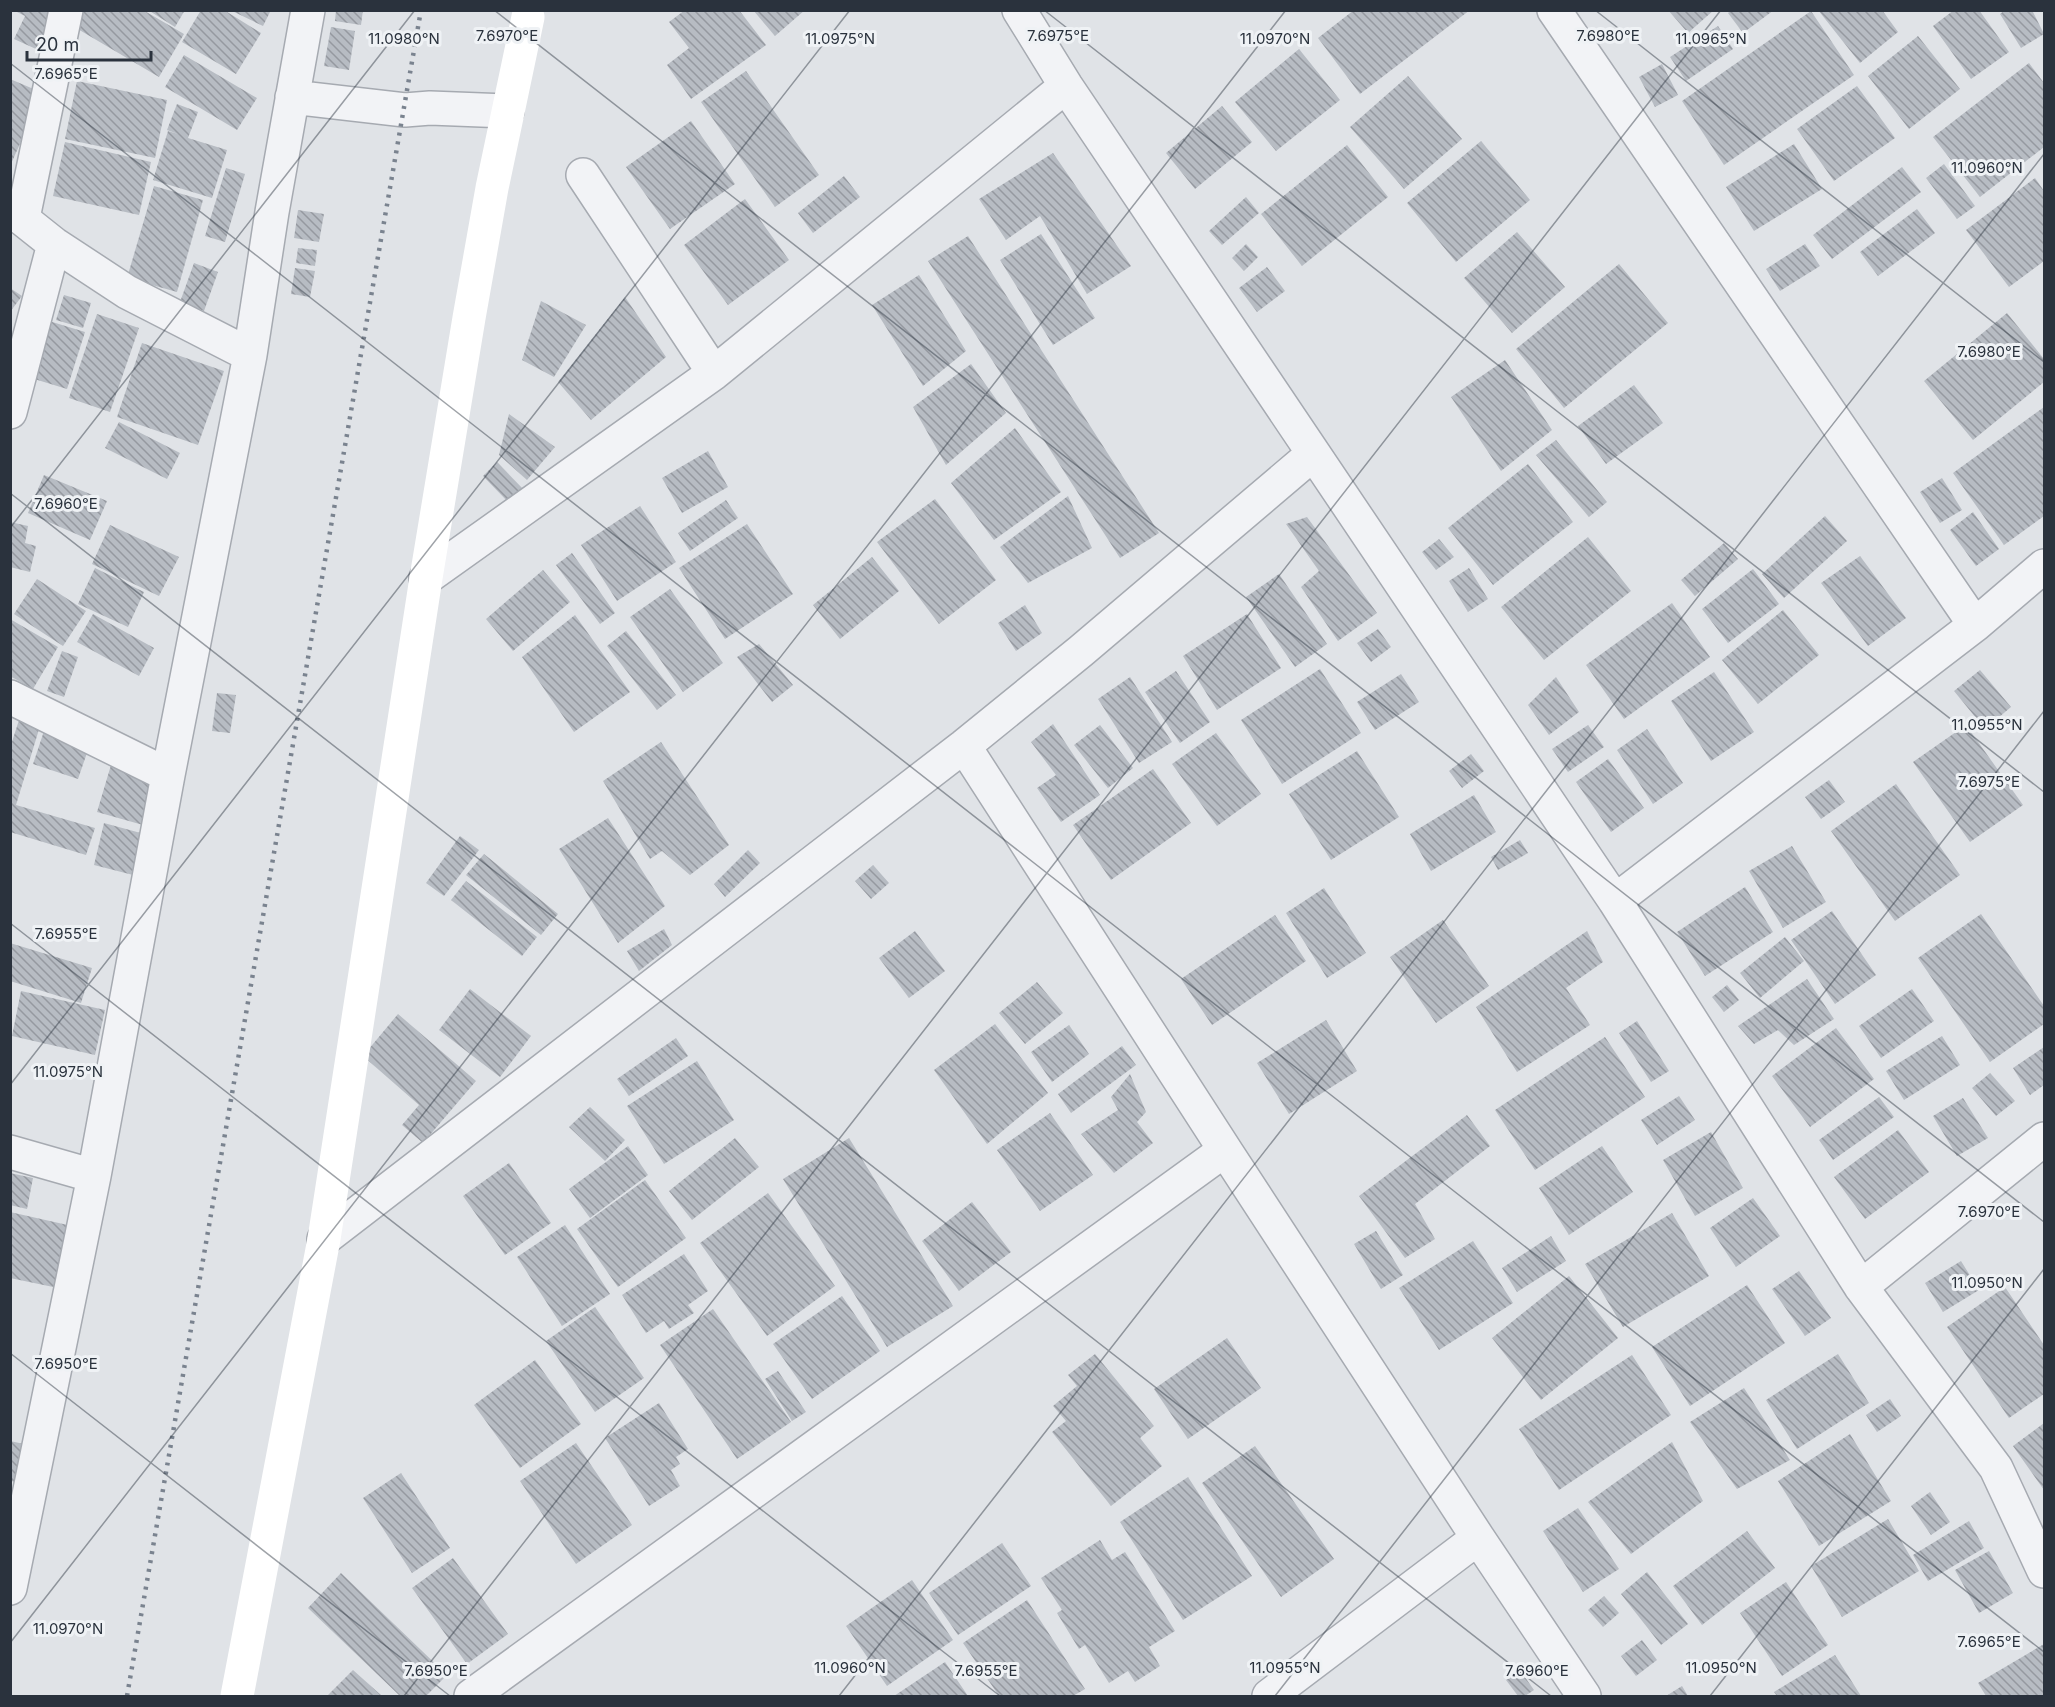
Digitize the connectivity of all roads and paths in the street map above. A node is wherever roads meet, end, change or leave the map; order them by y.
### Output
1 (66, 10) edge
2 (308, 10) edge
3 (1019, 10) edge
4 (1554, 10) edge
5 (529, 14) edge
6 (1066, 86) junction
7 (292, 97) junction
8 (507, 111) junction
9 (583, 175) dead end
10 (17, 213) edge
11 (54, 243) junction
12 (250, 355) junction
13 (714, 374) junction
14 (10, 412) edge
15 (1313, 454) junction
16 (2044, 566) edge
17 (426, 578) junction
18 (1975, 625) junction
19 (10, 697) edge
20 (964, 746) junction
21 (168, 774) junction
22 (1615, 901) junction
23 (2044, 1139) edge
24 (1225, 1150) junction
25 (10, 1152) edge
26 (94, 1176) junction
27 (324, 1239) junction
28 (1861, 1287) junction
29 (1478, 1538) junction
30 (2044, 1571) edge
31 (10, 1588) edge
32 (237, 1696) edge
33 (471, 1696) edge
34 (1269, 1696) edge
35 (1584, 1696) edge

1 - 10 street
2 - 7 street
3 - 6 street
4 - 18 street
5 - 8 main road
6 - 13 street
6 - 15 street
7 - 8 street
7 - 12 street
8 - 17 main road
9 - 13 street
10 - 11 street
11 - 12 street
11 - 14 street
12 - 21 street
13 - 17 street
15 - 20 street
15 - 22 street
16 - 18 street
17 - 27 main road
18 - 22 street
19 - 21 street
20 - 24 street
20 - 27 street
21 - 26 street
22 - 28 street
23 - 28 street
24 - 29 street
24 - 33 street
25 - 26 street
26 - 31 street
27 - 32 main road
28 - 30 street
29 - 34 street
29 - 35 street

